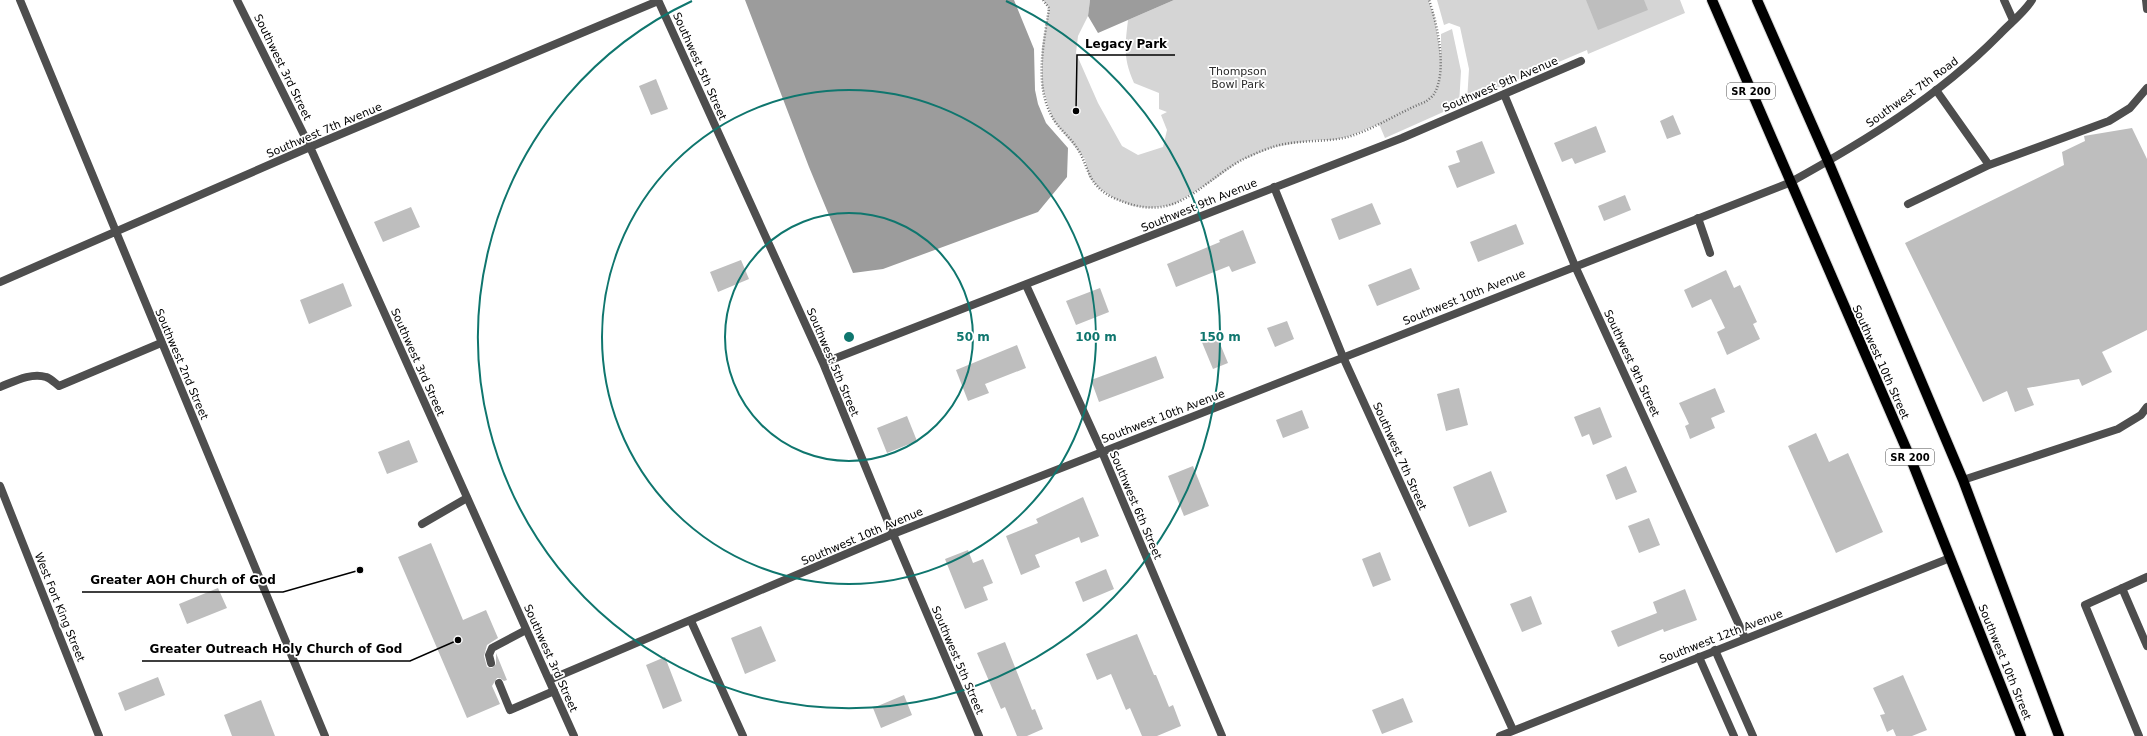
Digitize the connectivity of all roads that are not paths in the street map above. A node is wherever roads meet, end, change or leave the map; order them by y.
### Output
1 (20, 0) edge
2 (237, 0) edge
3 (658, 0) edge
4 (1712, 0) edge
5 (1757, 0) edge
6 (2004, 0) edge
7 (2032, 0) edge
8 (2146, 0) edge
9 (2147, 9) edge
10 (2014, 20) junction
11 (1581, 61) dead end
12 (2147, 88) edge
13 (1936, 90) junction
14 (1504, 94) junction
15 (310, 147) junction
16 (1828, 161) junction
17 (1989, 165) junction
18 (1789, 183) junction
19 (1274, 187) junction
20 (1908, 204) dead end
21 (1698, 218) junction
22 (115, 231) junction
23 (1710, 253) dead end
24 (1575, 266) junction
25 (0, 282) edge
26 (1026, 285) junction
27 (161, 343) junction
28 (1343, 357) junction
29 (823, 363) junction
30 (0, 387) edge
31 (2147, 407) edge
32 (1102, 452) junction
33 (1963, 480) junction
34 (0, 486) edge
35 (467, 498) junction
36 (422, 524) dead end
37 (893, 534) junction
38 (1950, 558) junction
39 (2147, 577) edge
40 (2122, 588) junction
41 (691, 621) junction
42 (526, 630) junction
43 (1745, 638) junction
44 (2147, 646) edge
45 (1714, 650) junction
46 (1699, 657) junction
47 (491, 663) dead end
48 (549, 680) junction
49 (499, 683) dead end
50 (554, 691) junction
51 (1514, 730) junction
52 (99, 736) edge
53 (325, 736) edge
54 (574, 736) edge
55 (743, 736) edge
56 (979, 736) edge
57 (1222, 736) edge
58 (1500, 736) edge
59 (1734, 736) edge
60 (1753, 736) edge
61 (2021, 736) edge
62 (2059, 736) edge
63 (2139, 736) edge

1 - 22 street, Southwest 2nd Street
2 - 15 street, Southwest 3rd Street
3 - 15 street, Southwest 7th Avenue
3 - 29 street, Southwest 5th Street
4 - 18 main road, Southwest 10th Street / SR 200
5 - 16 main road, SR 200
6 - 10 street
7 - 10 street, Southwest 7th Road
8 - 9 street
10 - 13 street, Southwest 7th Road
11 - 14 street, Southwest 9th Avenue
12 - 17 street
13 - 16 street, Southwest 7th Road
13 - 17 street
14 - 19 street, Southwest 9th Avenue
14 - 24 street, Southwest 9th Street
15 - 22 street, Southwest 7th Avenue
15 - 35 street, Southwest 3rd Street
16 - 18 street, Southwest 7th Road
16 - 33 main road, SR 200
17 - 20 street
18 - 21 street, Southwest 10th Avenue
18 - 38 main road, Southwest 10th Street / SR 200
19 - 26 street, Southwest 9th Avenue
19 - 28 street, Southwest 7th Street
21 - 23 street
21 - 24 street, Southwest 10th Avenue
22 - 25 street, Southwest 7th Avenue
22 - 27 street, Southwest 2nd Street
24 - 28 street, Southwest 10th Avenue
24 - 43 street, Southwest 9th Street
26 - 29 street, Southwest 9th Avenue
26 - 32 street, Southwest 6th Street
27 - 30 street
27 - 53 street, Southwest 2nd Street
28 - 32 street, Southwest 10th Avenue
28 - 51 street, Southwest 7th Street
29 - 37 street, Southwest 5th Street
31 - 33 street
32 - 37 street, Southwest 10th Avenue
32 - 57 street, Southwest 6th Street
33 - 62 main road, SR 200
34 - 52 street, West Fort King Street
35 - 36 street
35 - 42 street, Southwest 3rd Street
37 - 41 street, Southwest 10th Avenue
37 - 56 street, Southwest 5th Street
38 - 43 street, Southwest 12th Avenue
38 - 61 main road, Southwest 10th Street / SR 200
39 - 40 street
40 - 44 street
40 - 63 street
41 - 48 street, Southwest 10th Avenue
41 - 55 street
42 - 47 street
42 - 48 street, Southwest 3rd Street
43 - 45 street, Southwest 12th Avenue
45 - 46 street, Southwest 12th Avenue
45 - 60 street
46 - 51 street, Southwest 12th Avenue
46 - 59 street
48 - 50 street, Southwest 3rd Street
49 - 50 street
50 - 54 street, Southwest 3rd Street
51 - 58 street, Southwest 12th Avenue

